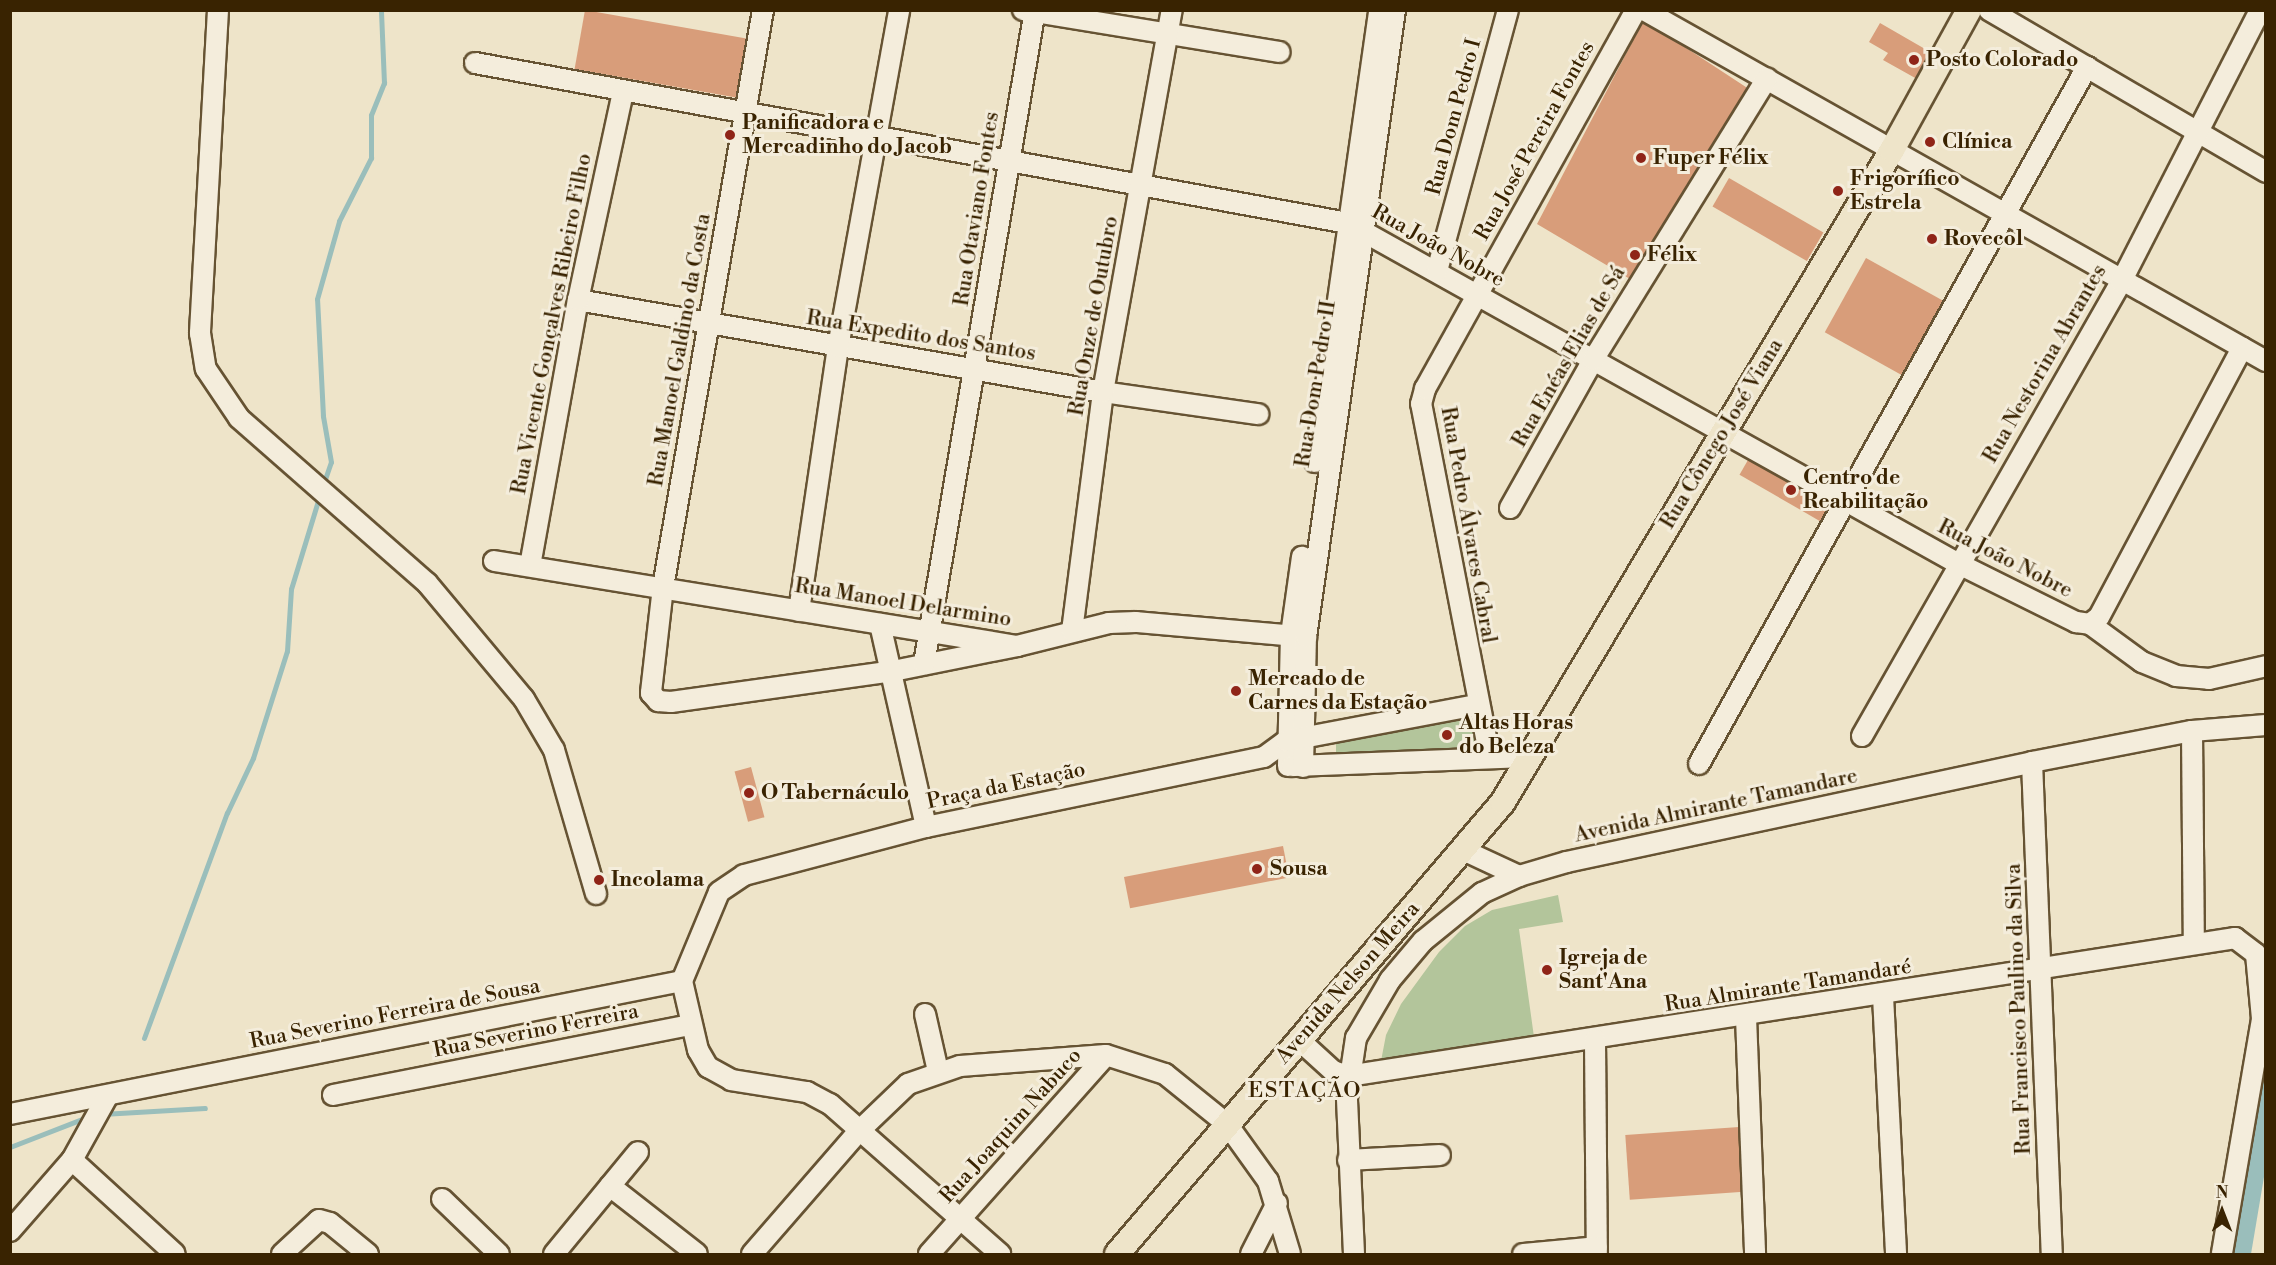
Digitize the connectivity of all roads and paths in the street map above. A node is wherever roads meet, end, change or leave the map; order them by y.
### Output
1 (218, 10) edge
2 (763, 10) edge
3 (899, 10) edge
4 (1172, 10) edge
5 (1379, 10) edge
6 (1395, 10) edge
7 (1508, 10) edge
8 (1636, 10) edge
9 (1644, 10) edge
10 (1969, 10) edge
11 (1989, 10) edge
12 (2260, 10) edge
13 (1031, 11) edge
14 (1168, 34) junction
15 (1280, 52) dead end
16 (475, 63) dead end
17 (2087, 67) junction
18 (1767, 78) junction
19 (623, 92) junction
20 (747, 116) junction
21 (2199, 134) junction
22 (876, 138) junction
23 (1892, 150) junction
24 (1008, 162) junction
25 (2265, 172) edge
26 (1141, 185) junction
27 (2007, 215) junction
28 (1356, 227) junction
29 (1437, 271) junction
30 (2121, 282) junction
31 (1476, 295) junction
32 (578, 300) junction
33 (708, 324) junction
34 (838, 347) junction
35 (2242, 348) junction
36 (1593, 360) junction
37 (2265, 361) edge
38 (976, 368) junction
39 (1104, 392) junction
40 (1257, 414) dead end
41 (1722, 432) junction
42 (1846, 501) junction
43 (1510, 508) dead end
44 (494, 561) dead end
45 (1957, 563) junction
46 (530, 566) junction
47 (663, 587) junction
48 (799, 611) junction
49 (880, 624) junction
50 (2090, 624) junction
51 (1072, 632) junction
52 (928, 633) junction
53 (1299, 636) junction
54 (1017, 646) junction
55 (924, 664) junction
56 (2265, 666) edge
57 (893, 671) junction
58 (1477, 705) junction
59 (2265, 725) edge
60 (2192, 731) junction
61 (1862, 736) dead end
62 (1294, 740) junction
63 (1264, 757) junction
64 (1529, 757) junction
65 (1491, 758) junction
66 (2032, 762) junction
67 (1699, 764) dead end
68 (1295, 766) junction
69 (926, 827) junction
70 (1463, 850) junction
71 (1518, 876) junction
72 (596, 894) dead end
73 (2194, 942) junction
74 (2043, 969) junction
75 (682, 981) junction
76 (1883, 996) junction
77 (925, 1014) dead end
78 (1746, 1017) junction
79 (692, 1025) junction
80 (1298, 1040) junction
81 (1595, 1040) junction
82 (1107, 1055) junction
83 (938, 1071) junction
84 (1348, 1076) junction
85 (108, 1095) junction
86 (333, 1095) dead end
87 (10, 1114) edge
88 (1227, 1124) junction
89 (859, 1131) junction
90 (638, 1152) dead end
91 (1440, 1155) dead end
92 (1348, 1160) junction
93 (72, 1161) junction
94 (610, 1186) junction
95 (442, 1199) dead end
96 (1277, 1203) junction
97 (960, 1219) junction
98 (10, 1231) edge
99 (1597, 1251) edge
100 (175, 1254) edge
101 (282, 1254) edge
102 (368, 1254) edge
103 (499, 1254) edge
104 (554, 1254) edge
105 (697, 1254) edge
106 (752, 1254) edge
107 (929, 1254) edge
108 (1000, 1254) edge
109 (1117, 1254) edge
110 (1251, 1254) edge
111 (1290, 1254) edge
112 (1354, 1254) edge
113 (1523, 1254) edge
114 (1755, 1254) edge
115 (1896, 1254) edge
116 (2052, 1254) edge
117 (2222, 1254) edge

1 - 72 street
2 - 20 street, Rua Manoel Galdino da Costa
3 - 22 street
4 - 14 street, Rua Onze de Outubro
5 - 28 street, Rua Dom Pedro II
6 - 28 street, Rua Dom Pedro II
7 - 29 street, Rua Dom Pedro I
8 - 31 street, Rua José Pereira Fontes
9 - 18 street
10 - 23 main road, Rua Cônego José Viana
11 - 17 street
12 - 21 street, Rua Nestorina Abrantes
13 - 14 street
13 - 24 street, Rua Otaviano Fontes
14 - 15 street
14 - 26 street, Rua Onze de Outubro
16 - 19 street, Rua João Nobre
17 - 21 street
17 - 27 street
18 - 23 street
18 - 36 street, Rua Enéas Elias de Sá
19 - 20 street, Rua João Nobre
19 - 32 street, Rua Vicente Gonçalves Ribeiro Filho
20 - 22 street, Rua João Nobre
20 - 33 street, Rua Manoel Galdino da Costa
21 - 25 street
21 - 30 street, Rua Nestorina Abrantes
22 - 24 street, Rua João Nobre
22 - 34 street
23 - 27 street
23 - 41 main road, Rua Cônego José Viana
24 - 26 street, Rua João Nobre
24 - 38 street, Rua Otaviano Fontes
26 - 28 street, Rua João Nobre
26 - 39 street, Rua Onze de Outubro
27 - 30 street
27 - 42 street
28 - 29 street, Rua João Nobre
28 - 53 street, Rua Dom Pedro II
29 - 31 street, Rua João Nobre
30 - 35 street
30 - 45 street, Rua Nestorina Abrantes
31 - 36 street, Rua João Nobre
31 - 58 street, Rua Pedro Álvares Cabral
32 - 33 street, Rua Expedito dos Santos
32 - 46 street, Rua Vicente Gonçalves Ribeiro Filho
33 - 34 street, Rua Expedito dos Santos
33 - 47 street, Rua Manoel Galdino da Costa
34 - 38 street, Rua Expedito dos Santos
34 - 48 street
35 - 37 street
35 - 50 street
36 - 41 street, Rua João Nobre
36 - 43 street, Rua Enéas Elias de Sá
38 - 39 street, Rua Expedito dos Santos
38 - 52 street, Rua Otaviano Fontes
39 - 40 street, Rua Expedito dos Santos
39 - 51 street, Rua Onze de Outubro
41 - 42 street, Rua João Nobre
41 - 64 main road, Rua Cônego José Viana
42 - 45 street, Rua João Nobre
42 - 67 street
44 - 46 street, Rua Manoel Delarmino
45 - 50 street, Rua João Nobre
45 - 61 street, Rua Nestorina Abrantes
46 - 47 street, Rua Manoel Delarmino
47 - 48 street, Rua Manoel Delarmino
47 - 57 street, Rua Manoel Galdino da Costa
48 - 49 street, Rua Manoel Delarmino
49 - 52 street, Rua Manoel Delarmino
49 - 57 street
50 - 56 street, Rua João Nobre
51 - 53 street, Rua Manoel Delarmino
51 - 54 street, Rua Manoel Delarmino
52 - 54 street, Rua Manoel Delarmino
52 - 55 street, Rua Otaviano Fontes
53 - 62 street, Rua Dom Pedro II
54 - 55 street
55 - 57 street
57 - 69 street
58 - 62 street
58 - 65 street, Rua Pedro Álvares Cabral
59 - 60 street, Avenida Almirante Tamandare
60 - 66 street, Avenida Almirante Tamandare
60 - 73 street
62 - 63 street, Praça da Estação
62 - 68 street, Rua Dom Pedro II
63 - 68 street
63 - 69 street, Praça da Estação
64 - 65 street
64 - 70 main road, Rua Cônego José Viana
65 - 68 street
66 - 71 street, Avenida Almirante Tamandare
66 - 74 street, Rua Francisco Paulino da Silva
69 - 75 street, Praça da Estação
70 - 71 street
70 - 80 main road, Avenida Nelson Meira
71 - 84 street, Avenida Almirante Tamandare
73 - 74 street, Rua Almirante Tamandaré
73 - 117 street, Rua Almirante Tamandaré
74 - 76 street, Rua Almirante Tamandaré
74 - 116 street, Rua Francisco Paulino da Silva
75 - 79 street
75 - 85 street, Rua Severino Ferreira de Sousa
76 - 78 street, Rua Almirante Tamandaré
76 - 115 street
77 - 83 street
78 - 81 street, Rua Almirante Tamandaré
78 - 114 street
79 - 86 street, Rua Severino Ferreira
79 - 89 street
80 - 84 street
80 - 88 main road, Avenida Nelson Meira
81 - 84 street, Rua Almirante Tamandaré
81 - 99 street
82 - 83 street
82 - 88 street, Rua Joaquim Nabuco
82 - 97 street, Rua Joaquim Nabuco
83 - 89 street
84 - 92 street, Avenida Almirante Tamandare
85 - 87 street, Rua Severino Ferreira de Sousa
85 - 93 street
88 - 96 street, Rua Joaquim Nabuco
88 - 109 main road, Avenida Nelson Meira
89 - 97 street
89 - 106 street
90 - 94 street
91 - 92 street
92 - 112 street, Avenida Almirante Tamandare
93 - 98 street
93 - 100 street
94 - 104 street
94 - 105 street
95 - 103 street
96 - 110 street
96 - 111 street, Rua Joaquim Nabuco
97 - 107 street, Rua Joaquim Nabuco
97 - 108 street
99 - 113 street
101 - 102 street

